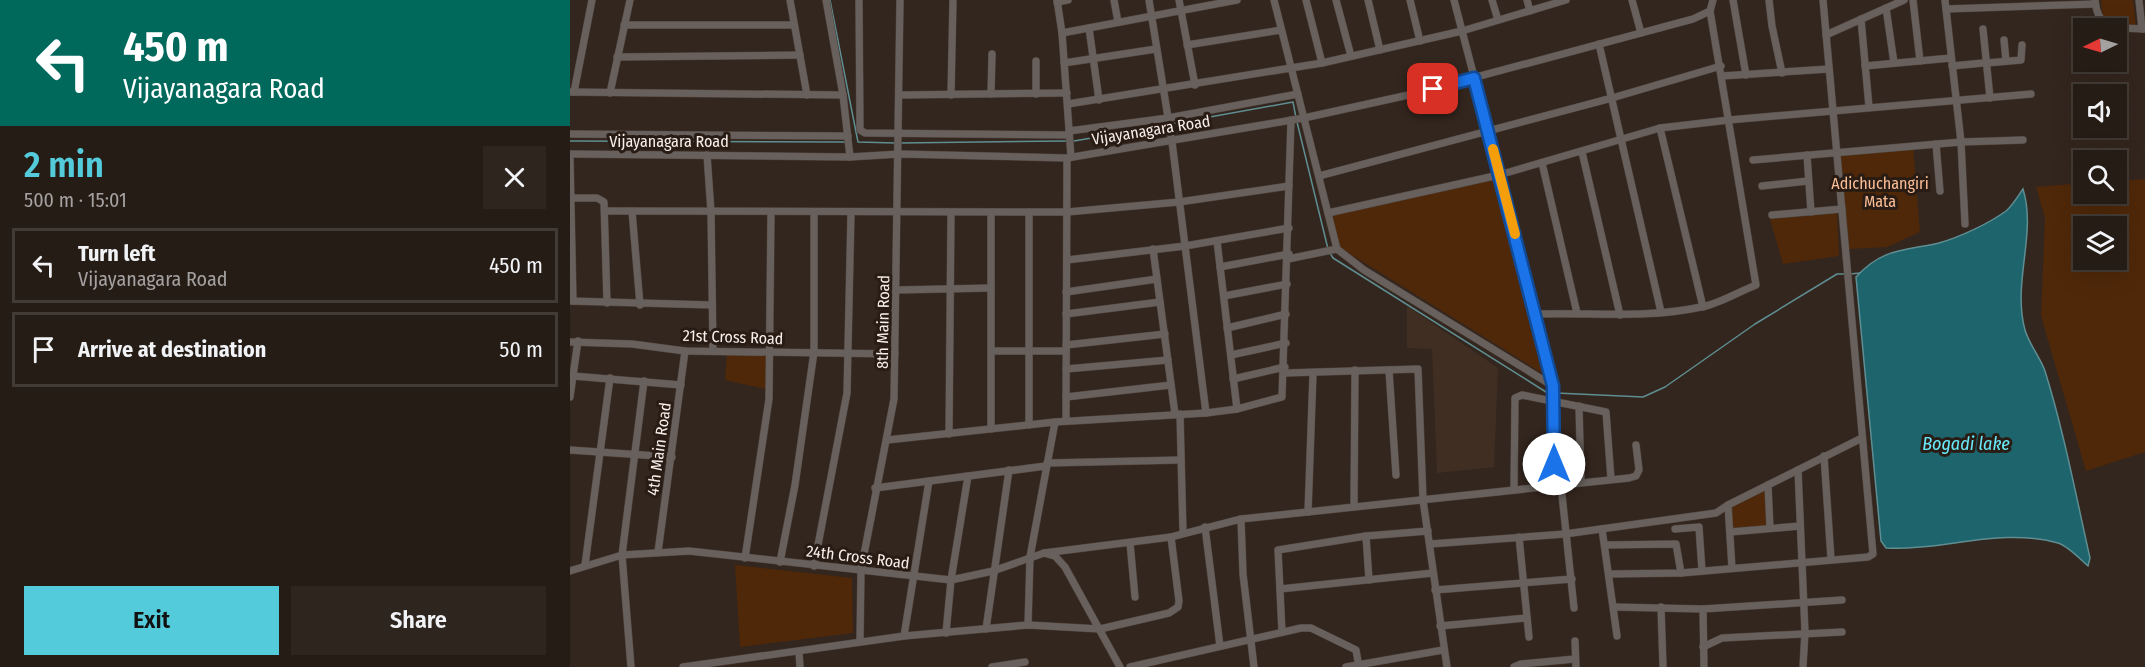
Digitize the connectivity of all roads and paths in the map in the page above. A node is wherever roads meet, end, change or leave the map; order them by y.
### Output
1 (592, 0) edge
2 (630, 0) edge
3 (790, 0) edge
4 (826, 0) edge
5 (859, 0) edge
6 (900, 0) edge
7 (953, 0) edge
8 (1068, 0) edge
9 (1114, 0) edge
10 (1149, 0) edge
11 (1179, 0) edge
12 (1237, 0) edge
13 (1274, 0) edge
14 (1306, 0) edge
15 (1336, 0) edge
16 (1368, 0) edge
17 (1410, 0) edge
18 (1454, 0) edge
19 (1492, 0) edge
20 (1527, 0) edge
21 (1565, 0) edge
22 (1632, 0) edge
23 (1713, 0) edge
24 (1733, 0) edge
25 (1769, 0) edge
26 (1823, 0) edge
27 (1904, 0) edge
28 (1913, 0) edge
29 (1945, 0) edge
30 (2139, 0) edge
31 (1057, 1) edge
32 (2095, 2) edge
33 (1970, 4) edge
34 (1886, 8) junction
35 (1946, 9) junction
36 (1181, 10) junction
37 (1530, 11) junction
38 (1710, 11) junction
39 (1151, 15) junction
40 (1861, 19) junction
41 (1498, 20) junction
42 (1118, 22) junction
43 (624, 24) junction
44 (794, 25) junction
45 (1089, 28) junction
46 (1983, 29) dead end
47 (2144, 29) edge
48 (1281, 30) junction
49 (1462, 31) junction
50 (1062, 33) junction
51 (1641, 33) junction
52 (1827, 34) junction
53 (2004, 40) dead end
54 (1420, 41) junction
55 (1599, 44) junction
56 (1187, 45) junction
57 (2022, 45) dead end
58 (1156, 49) junction
59 (1380, 50) junction
60 (992, 54) dead end
61 (800, 55) junction
62 (1351, 56) junction
63 (617, 57) junction
64 (1093, 60) junction
65 (1920, 61) junction
66 (2006, 61) junction
67 (1036, 62) dead end
68 (1952, 62) junction
69 (1064, 63) junction
70 (1322, 63) junction
71 (1894, 63) junction
72 (1985, 63) junction
73 (1721, 66) junction
74 (1865, 66) junction
75 (1292, 68) junction
76 (1829, 69) junction
77 (1782, 73) junction
78 (1746, 75) junction
79 (1722, 76) junction
80 (1474, 78) junction
81 (1195, 85) junction
82 (1163, 91) junction
83 (572, 92) edge
84 (610, 93) junction
85 (1067, 93) junction
86 (991, 94) junction
87 (1036, 94) junction
88 (1298, 94) junction
89 (2031, 94) dead end
90 (807, 95) junction
91 (843, 95) junction
92 (900, 95) junction
93 (951, 95) junction
94 (1990, 98) junction
95 (1612, 99) junction
96 (1099, 100) junction
97 (1956, 101) junction
98 (1068, 104) junction
99 (1869, 107) junction
100 (1834, 111) junction
101 (1168, 118) junction
102 (1304, 118) junction
103 (1291, 120) junction
104 (1729, 120) junction
105 (1660, 128) junction
106 (900, 132) junction
107 (1489, 132) junction
108 (1069, 133) junction
109 (570, 134) edge
110 (848, 136) junction
111 (1620, 140) junction
112 (2023, 140) dead end
113 (1172, 142) junction
114 (1961, 142) junction
115 (1936, 144) junction
116 (1582, 152) junction
117 (1837, 152) junction
118 (707, 154) junction
119 (900, 154) junction
120 (1806, 155) junction
121 (570, 156) edge
122 (850, 157) junction
123 (1069, 157) junction
124 (1753, 160) dead end
125 (1542, 163) junction
126 (1499, 175) junction
127 (1319, 176) junction
128 (1808, 182) junction
129 (1290, 186) junction
130 (1762, 186) dead end
131 (1940, 190) dead end
132 (571, 198) edge
133 (1179, 202) junction
134 (1842, 209) junction
135 (606, 211) junction
136 (632, 211) junction
137 (711, 212) junction
138 (771, 212) junction
139 (814, 212) junction
140 (1029, 212) junction
141 (1067, 212) junction
142 (1811, 212) junction
143 (851, 213) junction
144 (898, 213) junction
145 (951, 213) junction
146 (991, 213) junction
147 (1328, 213) junction
148 (1772, 215) dead end
149 (1965, 224) dead end
150 (1289, 228) junction
151 (1217, 240) junction
152 (1185, 246) junction
153 (1154, 249) junction
154 (1337, 249) junction
155 (1288, 257) junction
156 (1067, 260) junction
157 (1220, 267) junction
158 (1157, 279) junction
159 (1287, 284) junction
160 (992, 288) junction
161 (897, 290) junction
162 (950, 290) junction
163 (1066, 291) junction
164 (1224, 296) junction
165 (572, 301) edge
166 (1160, 302) junction
167 (607, 303) junction
168 (640, 305) junction
169 (712, 305) junction
170 (1702, 307) junction
171 (1661, 312) junction
172 (1577, 313) junction
173 (1066, 314) junction
174 (1286, 314) junction
175 (1536, 314) junction
176 (1620, 315) junction
177 (1227, 328) junction
178 (1165, 334) junction
179 (574, 342) edge
180 (1286, 343) junction
181 (1066, 348) junction
182 (685, 351) junction
183 (713, 351) junction
184 (992, 351) junction
185 (1030, 351) junction
186 (814, 352) junction
187 (772, 353) junction
188 (848, 353) junction
189 (895, 354) junction
190 (1231, 356) junction
191 (1168, 360) junction
192 (1066, 369) junction
193 (1285, 370) junction
194 (1355, 370) junction
195 (1389, 370) junction
196 (1313, 374) junction
197 (573, 375) junction
198 (610, 378) junction
199 (1233, 379) junction
200 (644, 381) junction
201 (681, 385) junction
202 (1171, 386) junction
203 (1553, 393) junction
204 (570, 397) edge
205 (1066, 397) junction
206 (1579, 406) junction
207 (1237, 409) junction
208 (1206, 413) junction
209 (1177, 414) junction
210 (1055, 422) junction
211 (1066, 422) junction
212 (1029, 425) junction
213 (991, 429) junction
214 (949, 434) junction
215 (1862, 438) junction
216 (887, 440) junction
217 (1636, 445) dead end
218 (570, 450) edge
219 (599, 452) junction
220 (634, 455) junction
221 (672, 456) junction
222 (1824, 456) junction
223 (1181, 460) junction
224 (1047, 465) junction
225 (1009, 470) junction
226 (1798, 470) junction
227 (1396, 475) dead end
228 (968, 476) junction
229 (1611, 479) junction
230 (929, 481) junction
231 (1581, 482) junction
232 (1554, 485) junction
233 (1768, 485) junction
234 (875, 488) junction
235 (1514, 490) junction
236 (1562, 495) dead end
237 (1423, 500) junction
238 (1728, 505) junction
239 (1354, 507) junction
240 (1308, 512) junction
241 (1241, 519) junction
242 (1800, 526) junction
243 (1205, 527) junction
244 (1770, 528) junction
245 (1602, 529) junction
246 (1676, 529) dead end
247 (1428, 531) junction
248 (1730, 532) junction
249 (1183, 533) junction
250 (1564, 534) junction
251 (1366, 536) junction
252 (1171, 537) junction
253 (1519, 537) junction
254 (1130, 543) junction
255 (1430, 544) junction
256 (1605, 545) junction
257 (658, 552) junction
258 (1044, 554) junction
259 (622, 555) junction
260 (1030, 557) junction
261 (745, 558) junction
262 (1831, 559) junction
263 (780, 562) junction
264 (1802, 563) junction
265 (585, 565) junction
266 (814, 566) junction
267 (1732, 568) junction
268 (861, 570) junction
269 (570, 571) edge
270 (993, 571) junction
271 (1702, 571) junction
272 (1432, 573) junction
273 (1681, 573) junction
274 (1609, 574) junction
275 (914, 577) junction
276 (1572, 579) junction
277 (951, 580) junction
278 (1369, 580) junction
279 (1524, 583) junction
280 (1280, 589) junction
281 (1434, 590) junction
282 (1135, 597) dead end
283 (1842, 600) dead end
284 (1803, 604) junction
285 (1614, 607) junction
286 (1661, 607) junction
287 (1574, 608) dead end
288 (1703, 609) junction
289 (1527, 618) junction
290 (1028, 625) junction
291 (1440, 626) junction
292 (1100, 628) junction
293 (987, 629) junction
294 (1282, 632) junction
295 (1804, 632) junction
296 (1842, 632) dead end
297 (946, 633) junction
298 (904, 636) junction
299 (1617, 636) dead end
300 (1529, 637) dead end
301 (1250, 640) junction
302 (860, 641) junction
303 (1575, 641) dead end
304 (1220, 646) junction
305 (1703, 647) junction
306 (1443, 650) junction
307 (799, 652) junction
308 (1025, 662) dead end
309 (1576, 663) edge
310 (1359, 666) edge
311 (631, 667) edge
312 (683, 667) edge
313 (800, 667) edge
314 (992, 667) edge
315 (1120, 667) edge
316 (1130, 667) edge
317 (1254, 667) edge
318 (1346, 667) edge
319 (1447, 667) edge
320 (1514, 667) edge
321 (1663, 667) edge
322 (1704, 667) edge
323 (1803, 667) edge

1 - 83 street
2 - 43 street
3 - 44 street
4 - 91 street
5 - 106 street
6 - 92 street, 8th Main Road
7 - 93 street
8 - 31 street
9 - 42 street
10 - 39 street
11 - 36 street
12 - 36 street
13 - 48 street
14 - 70 street
15 - 62 street
16 - 59 street
17 - 54 street
18 - 49 street
19 - 41 street
20 - 37 street
21 - 37 street
22 - 51 street
23 - 38 street
24 - 78 street
25 - 77 street
26 - 52 street
27 - 34 street
28 - 65 street
29 - 35 street
30 - 47 street
31 - 50 street
32 - 33 street
32 - 47 street
33 - 35 street
34 - 40 street
34 - 71 street
35 - 68 street
36 - 39 street
36 - 56 street
37 - 41 street
38 - 51 street, Vijayanagara Road
38 - 73 street
39 - 42 street
39 - 58 street
40 - 52 street
40 - 74 street
41 - 49 street
42 - 45 street
43 - 44 street
43 - 63 street
44 - 61 street
45 - 50 street
45 - 64 street
46 - 72 street
48 - 56 street
48 - 75 street
49 - 54 street
49 - 80 street
50 - 69 street
51 - 55 street, Vijayanagara Road
52 - 76 street
53 - 66 street
54 - 59 street
55 - 80 street, Vijayanagara Road
55 - 95 street
56 - 81 street
57 - 66 street
58 - 64 street
58 - 82 street
59 - 62 street
60 - 86 street
61 - 63 street
61 - 90 street
62 - 70 street
63 - 84 street
64 - 69 street
64 - 96 street
65 - 68 street
65 - 71 street
66 - 72 street
67 - 87 street
68 - 72 street
68 - 97 street
69 - 85 street
70 - 75 street
71 - 74 street
72 - 94 street
73 - 79 street
73 - 95 street
74 - 99 street
75 - 81 street
75 - 88 street
76 - 77 street
76 - 100 street
77 - 78 street
78 - 79 street
79 - 104 street
80 - 102 street, Vijayanagara Road
80 - 107 street
81 - 82 street
82 - 96 street
82 - 101 street
83 - 84 street
84 - 90 street
85 - 87 street
85 - 98 street
86 - 87 street
86 - 93 street
88 - 101 street
88 - 102 street
89 - 94 street
90 - 91 street
91 - 110 street
92 - 93 street
92 - 106 street, 8th Main Road
94 - 97 street
95 - 107 street
95 - 111 street
96 - 98 street
97 - 99 street
97 - 114 street
98 - 108 street
99 - 100 street
100 - 104 street
100 - 117 street
101 - 108 street
101 - 113 street
102 - 103 street, Vijayanagara Road
102 - 127 street
103 - 113 street, Vijayanagara Road
103 - 129 street
104 - 105 street
104 - 170 street
105 - 111 street
105 - 170 street
106 - 108 street
106 - 119 street, 8th Main Road
107 - 126 street
107 - 127 street
108 - 123 street
109 - 110 street
110 - 122 street
111 - 116 street
111 - 171 street
112 - 114 street
113 - 123 street, Vijayanagara Road
113 - 133 street
114 - 115 street
114 - 149 street
115 - 117 street
115 - 131 street
116 - 125 street
116 - 176 street
117 - 120 street
117 - 134 street
118 - 121 street, Vijayanagara Road
118 - 122 street, Vijayanagara Road
118 - 137 street
119 - 122 street, Vijayanagara Road
119 - 123 street, Vijayanagara Road
119 - 144 street, 8th Main Road
120 - 124 street
120 - 128 street
121 - 132 street
123 - 141 street
125 - 126 street
125 - 172 street
126 - 147 street
126 - 175 street
127 - 147 street
128 - 130 street
128 - 142 street
129 - 133 street
129 - 150 street
132 - 135 street
132 - 165 street
133 - 141 street
133 - 152 street
134 - 142 street
134 - 215 street
135 - 136 street
135 - 167 street
136 - 137 street
136 - 168 street
137 - 138 street
137 - 169 street
138 - 139 street
138 - 187 street
139 - 143 street
139 - 186 street
140 - 141 street
140 - 146 street
140 - 185 street
141 - 156 street
142 - 148 street
143 - 144 street
143 - 188 street
144 - 145 street
144 - 161 street, 8th Main Road
145 - 146 street
145 - 162 street
146 - 160 street
147 - 154 street
150 - 151 street
150 - 155 street
151 - 152 street
151 - 157 street
152 - 153 street
152 - 208 street
153 - 156 street
153 - 158 street
154 - 155 street
154 - 203 street
155 - 157 street
155 - 159 street
156 - 163 street
157 - 164 street
158 - 163 street
158 - 166 street
159 - 164 street
159 - 174 street
160 - 162 street
160 - 184 street
161 - 162 street
161 - 189 street, 8th Main Road
162 - 214 street
163 - 173 street
164 - 177 street
165 - 167 street
166 - 173 street
166 - 178 street
167 - 168 street
168 - 169 street
169 - 183 street
170 - 171 street
171 - 176 street
172 - 175 street
172 - 176 street
173 - 181 street
174 - 177 street
174 - 180 street
175 - 203 street
177 - 190 street
178 - 181 street
178 - 191 street
179 - 182 street, 21st Cross Road
179 - 197 street
180 - 190 street
180 - 193 street
181 - 185 street
181 - 192 street
182 - 183 street, 21st Cross Road
182 - 201 street, 4th Main Road
183 - 187 street, 21st Cross Road
184 - 185 street
184 - 213 street
185 - 212 street
186 - 187 street, 21st Cross Road
186 - 188 street, 21st Cross Road
186 - 263 street
187 - 261 street
188 - 189 street, 21st Cross Road
188 - 266 street
189 - 216 street, 8th Main Road
190 - 199 street
191 - 192 street
191 - 202 street
192 - 205 street
193 - 196 street
193 - 199 street
193 - 207 street
194 - 195 street
194 - 196 street
194 - 239 street
195 - 227 street
195 - 237 street
196 - 240 street
197 - 198 street
197 - 204 street
198 - 200 street
198 - 219 street
199 - 207 street
200 - 201 street
200 - 220 street
201 - 221 street, 4th Main Road
202 - 205 street
202 - 209 street
203 - 206 street
203 - 232 street
203 - 235 street
205 - 211 street
206 - 229 street
206 - 231 street
207 - 208 street
208 - 209 street
209 - 211 street
209 - 223 street
210 - 211 street
210 - 212 street
210 - 224 street
212 - 213 street
213 - 214 street
214 - 216 street
215 - 222 street
215 - 262 street
216 - 234 street, 8th Main Road
217 - 229 street, 24th Cross Road
218 - 219 street
219 - 220 street
219 - 265 street
220 - 221 street
220 - 259 street
221 - 257 street, 4th Main Road
222 - 226 street
222 - 262 street
223 - 224 street
223 - 249 street
224 - 225 street
224 - 260 street
225 - 228 street
225 - 270 street
226 - 233 street
226 - 242 street
228 - 230 street
228 - 277 street
229 - 231 street, 24th Cross Road
230 - 234 street
230 - 275 street
231 - 232 street, 24th Cross Road
232 - 235 street, 24th Cross Road
233 - 238 street
233 - 244 street
234 - 268 street, 8th Main Road
235 - 237 street, 24th Cross Road
236 - 250 street
237 - 239 street, 24th Cross Road
237 - 247 street
238 - 245 street
238 - 248 street
239 - 240 street, 24th Cross Road
240 - 241 street, 24th Cross Road
241 - 243 street, 24th Cross Road
241 - 301 street
242 - 244 street
242 - 264 street
243 - 249 street, 24th Cross Road
243 - 304 street
244 - 248 street
245 - 250 street
245 - 256 street
246 - 271 street
247 - 251 street
247 - 255 street
248 - 267 street
249 - 252 street, 24th Cross Road
250 - 253 street
250 - 276 street
251 - 278 street
251 - 280 street
252 - 254 street, 24th Cross Road
252 - 292 street
253 - 255 street
253 - 279 street
254 - 258 street, 24th Cross Road
254 - 282 street
255 - 272 street
256 - 273 street
256 - 274 street
257 - 259 street, 24th Cross Road
257 - 261 street, 24th Cross Road
258 - 260 street, 24th Cross Road
258 - 292 street
259 - 265 street, 24th Cross Road
259 - 311 street
260 - 270 street, 24th Cross Road
260 - 290 street
261 - 263 street, 24th Cross Road
262 - 264 street
263 - 266 street, 24th Cross Road
264 - 267 street
264 - 284 street
265 - 269 street, 24th Cross Road
266 - 268 street, 24th Cross Road
267 - 271 street
268 - 275 street, 24th Cross Road
268 - 302 street, 8th Main Road
270 - 277 street, 24th Cross Road
270 - 293 street
271 - 273 street
272 - 278 street
272 - 281 street
273 - 274 street
274 - 285 street
275 - 277 street, 24th Cross Road
275 - 298 street
276 - 279 street
276 - 287 street
277 - 297 street
278 - 280 street
279 - 281 street
279 - 289 street
280 - 294 street
281 - 291 street
283 - 284 street
284 - 288 street
284 - 295 street
285 - 286 street
285 - 299 street
286 - 288 street
286 - 321 street
288 - 305 street
289 - 291 street
289 - 300 street
290 - 292 street
290 - 293 street
291 - 306 street
292 - 315 street
293 - 297 street
294 - 301 street
294 - 310 street
295 - 296 street
295 - 305 street
295 - 323 street
297 - 298 street
298 - 302 street
301 - 304 street
301 - 317 street
302 - 307 street
303 - 309 street
304 - 316 street
305 - 322 street
306 - 310 street
306 - 319 street
307 - 312 street
307 - 313 street
308 - 314 street
309 - 320 street
310 - 318 street

